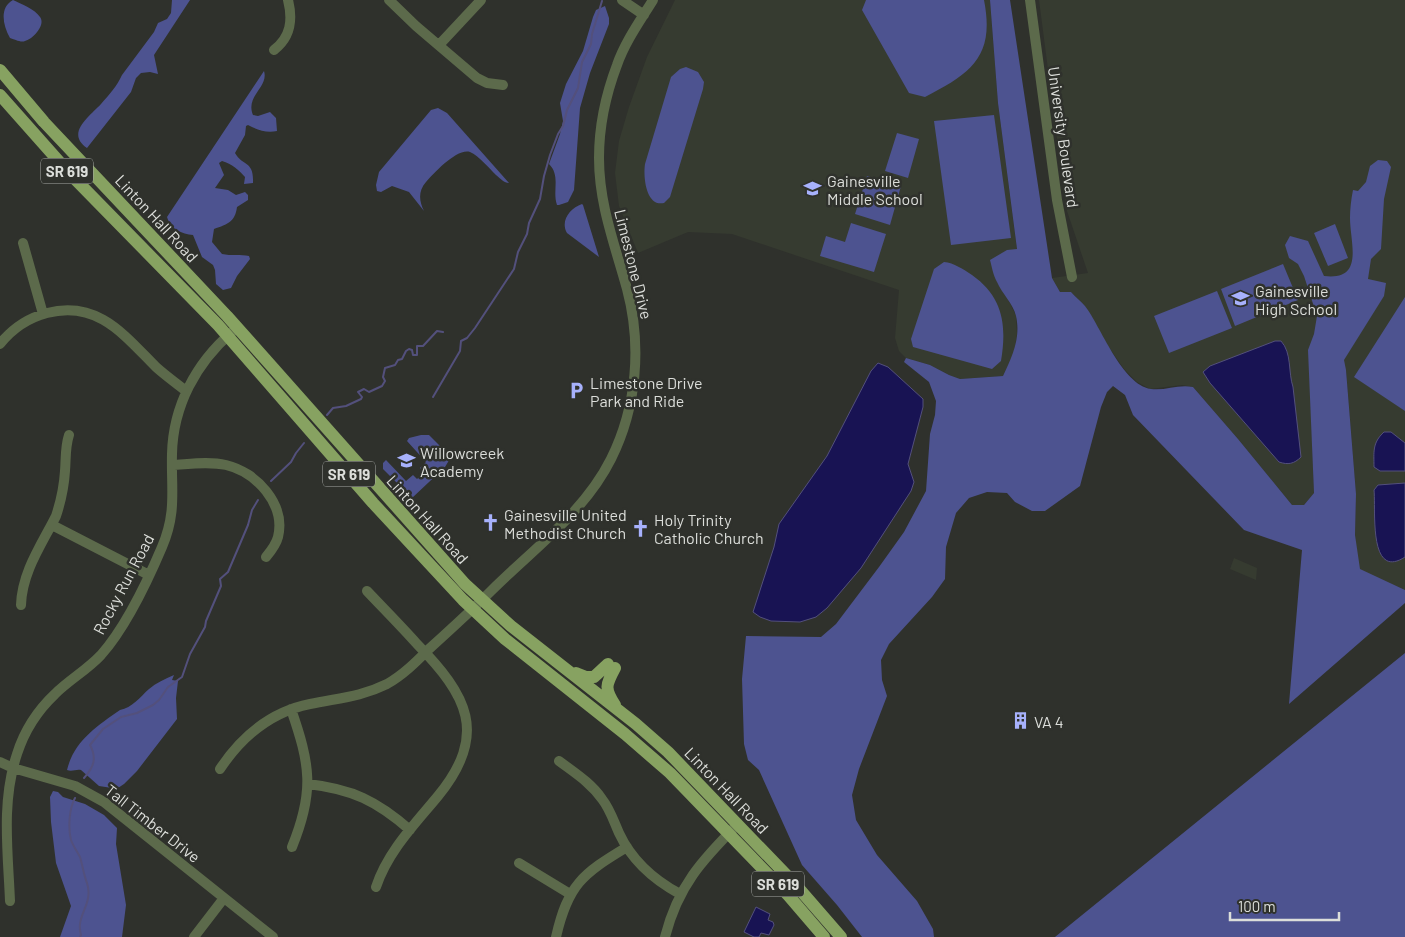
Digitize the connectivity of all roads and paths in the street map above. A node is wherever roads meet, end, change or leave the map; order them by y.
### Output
1 (288, 0) edge
2 (389, 0) edge
3 (481, 0) edge
4 (622, 0) edge
5 (653, 0) edge
6 (1030, 0) edge
7 (644, 15) junction
8 (438, 45) junction
9 (274, 50) dead end
10 (0, 70) edge
11 (503, 85) dead end
12 (0, 95) edge
13 (23, 244) dead end
14 (1072, 277) dead end
15 (43, 314) junction
16 (233, 332) junction
17 (0, 344) edge
18 (186, 391) junction
19 (69, 435) dead end
20 (172, 465) junction
21 (52, 525) junction
22 (266, 557) dead end
23 (149, 575) junction
24 (367, 592) dead end
25 (20, 605) dead end
26 (478, 605) junction
27 (426, 652) junction
28 (568, 671) junction
29 (291, 709) junction
30 (617, 710) junction
31 (559, 761) dead end
32 (0, 762) edge
33 (13, 768) junction
34 (220, 769) dead end
35 (308, 784) junction
36 (738, 824) junction
37 (410, 830) junction
38 (728, 833) junction
39 (292, 847) dead end
40 (626, 847) junction
41 (519, 863) dead end
42 (376, 887) dead end
43 (570, 894) junction
44 (680, 894) junction
45 (224, 898) junction
46 (10, 901) dead end
47 (194, 937) edge
48 (273, 937) edge
49 (556, 937) edge
50 (665, 937) edge
51 (824, 937) edge
52 (841, 937) edge

1 - 9 street
2 - 8 street
3 - 8 street
4 - 7 street
5 - 7 street, Limestone Drive
6 - 14 street, University Boulevard
7 - 26 street, Limestone Drive
8 - 11 street
10 - 16 main road, Linton Hall Road / SR 619
12 - 16 main road, Linton Hall Road / SR 619
13 - 15 street
15 - 17 street
15 - 18 street
16 - 18 street, Rocky Run Road
16 - 26 main road, Linton Hall Road / SR 619
18 - 20 street, Rocky Run Road
19 - 21 street
20 - 22 street
20 - 23 street, Rocky Run Road
21 - 23 street
21 - 25 street
23 - 33 street, Rocky Run Road
24 - 27 street
26 - 27 street, Limestone Drive
26 - 28 main road, Linton Hall Road / SR 619
26 - 38 main road, Linton Hall Road / SR 619
27 - 29 street, Limestone Drive
27 - 37 street
28 - 30 main road, Linton Hall Road / SR 619
28 - 30 main road
29 - 34 street, Limestone Drive
29 - 35 street
30 - 36 main road, Linton Hall Road / SR 619
31 - 40 street
32 - 33 street, Tall Timber Drive
33 - 45 street, Tall Timber Drive
33 - 46 street, Rocky Run Road
35 - 37 street
35 - 39 street
36 - 38 street
36 - 52 main road, Linton Hall Road / SR 619
37 - 42 street
38 - 44 street
38 - 51 main road, Linton Hall Road / SR 619
40 - 43 street
40 - 44 street
41 - 43 street
43 - 49 street
44 - 50 street
45 - 47 street
45 - 48 street, Tall Timber Drive

